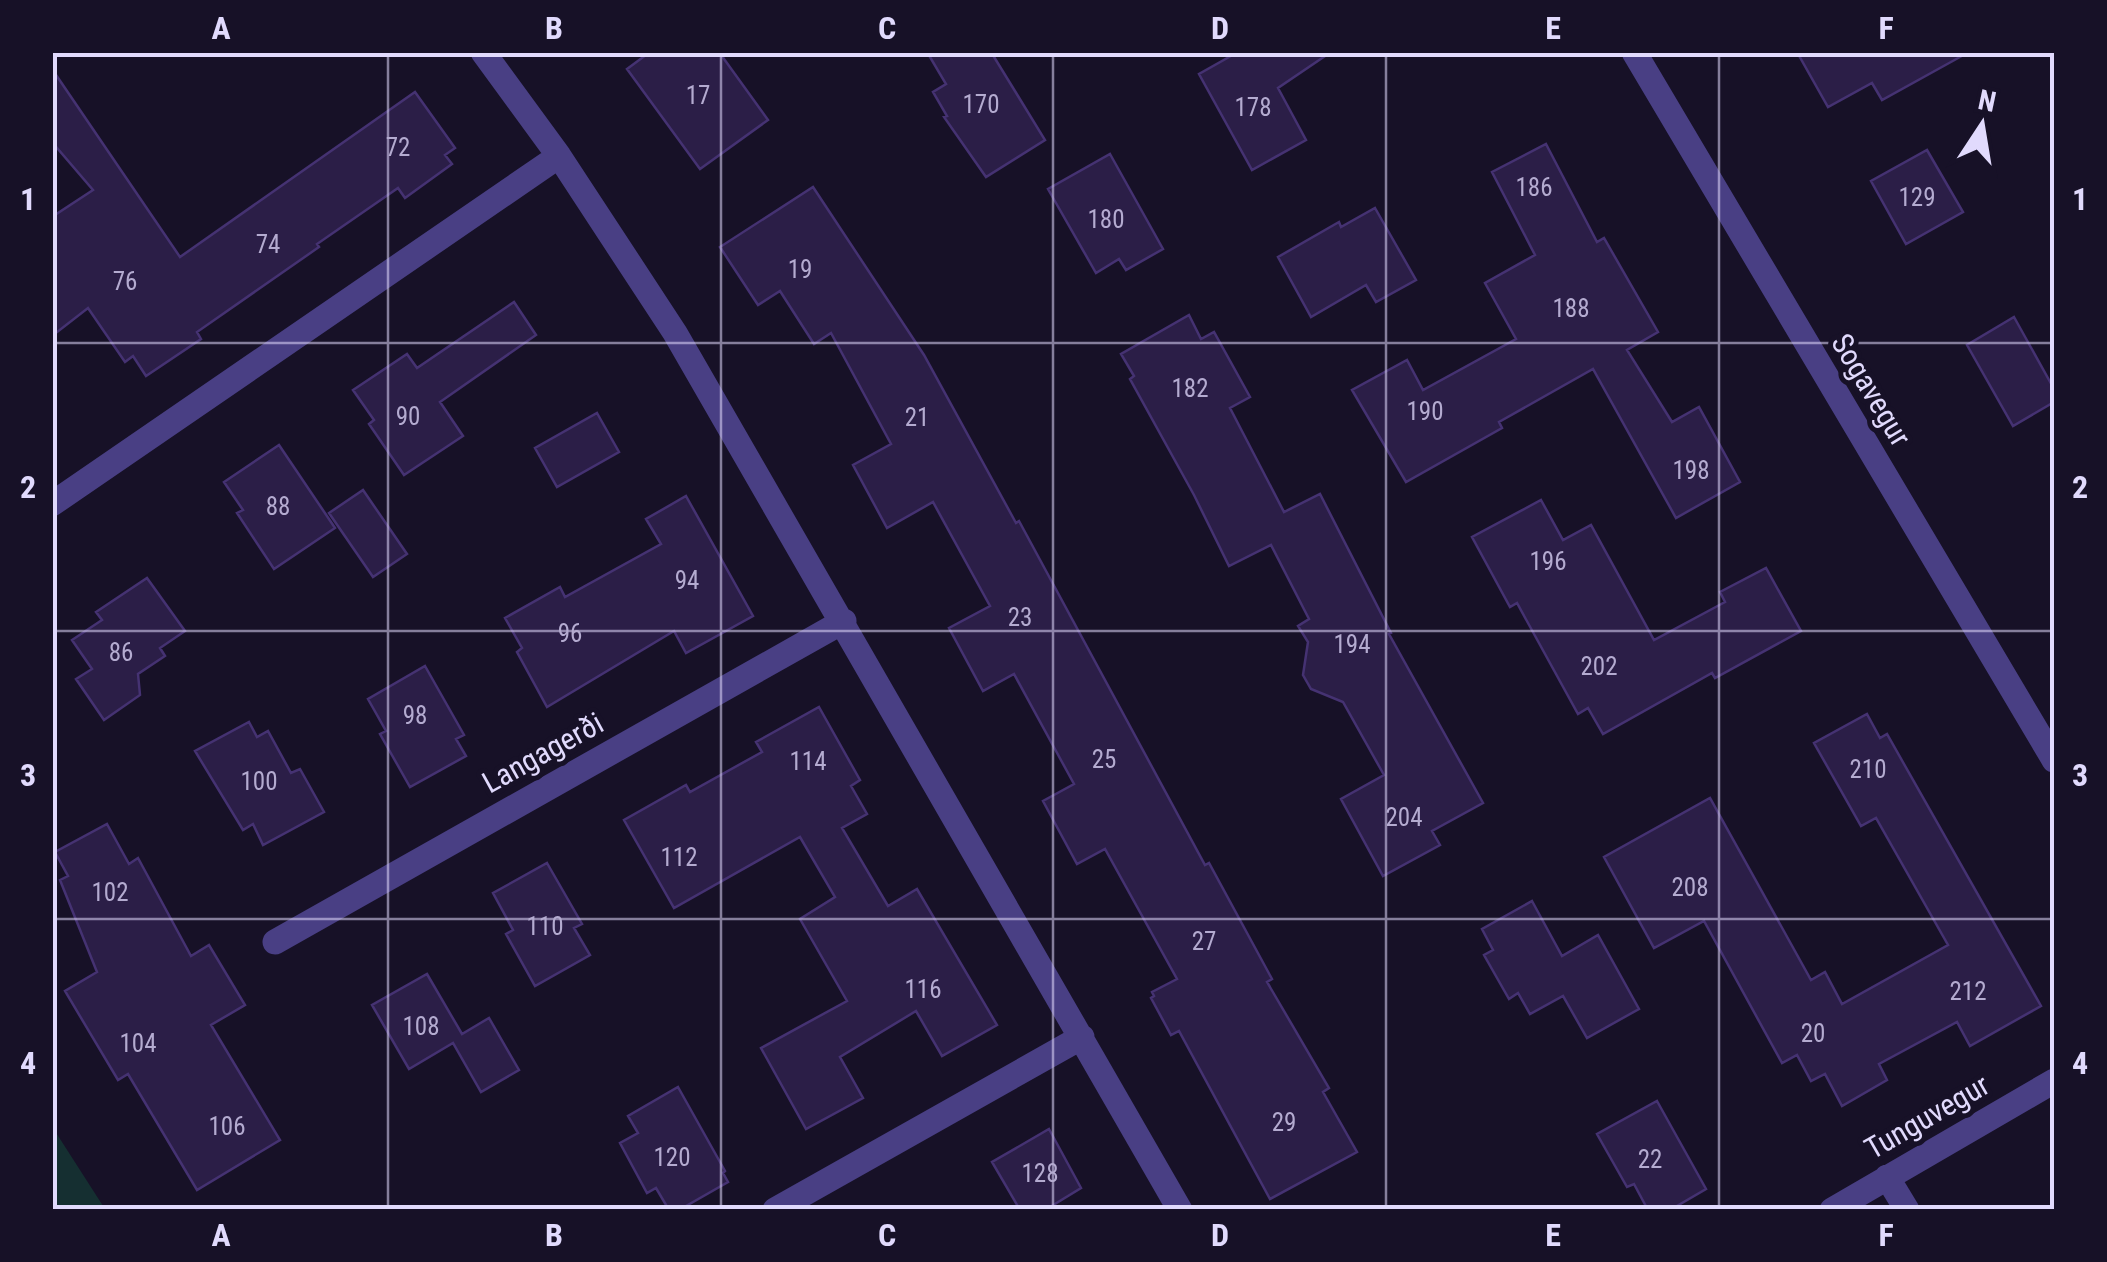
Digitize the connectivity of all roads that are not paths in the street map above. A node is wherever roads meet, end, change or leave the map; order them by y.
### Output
1 (483, 52) edge
2 (1634, 52) edge
3 (559, 156) junction
4 (52, 504) edge
5 (844, 621) junction
6 (2054, 760) edge
7 (275, 942) dead end
8 (1082, 1037) junction
9 (2054, 1081) edge
10 (1888, 1177) junction
11 (776, 1210) edge
12 (1180, 1210) edge
13 (1832, 1210) edge
14 (1907, 1210) edge

1 - 3 street
2 - 6 street, Sogavegur
3 - 4 street
3 - 5 street
5 - 7 street, Langagerði
5 - 8 street
8 - 11 street
8 - 12 street
9 - 10 street, Tunguvegur
10 - 13 street, Tunguvegur
10 - 14 street

